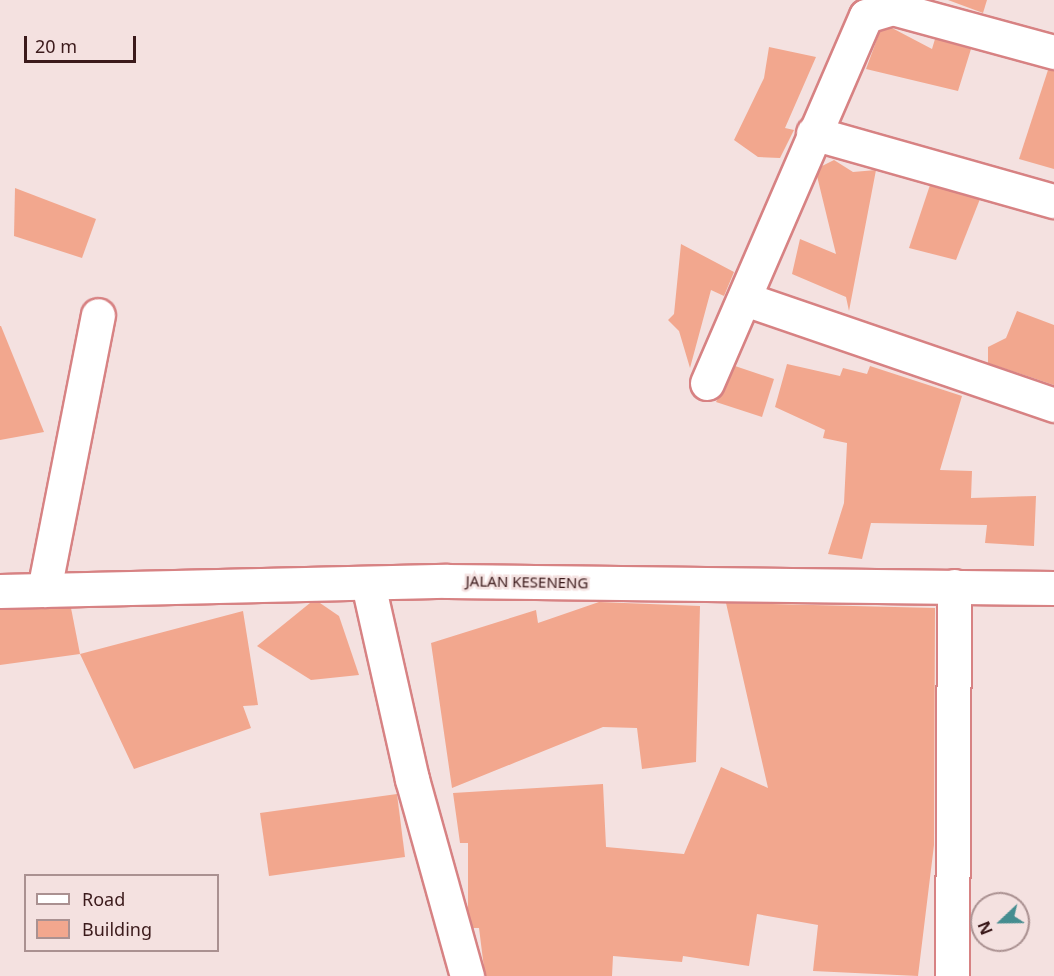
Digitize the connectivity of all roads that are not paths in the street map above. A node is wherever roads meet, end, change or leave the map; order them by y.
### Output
1 (1054, 52) edge
2 (813, 133) junction
3 (1054, 201) edge
4 (745, 299) junction
5 (98, 315) dead end
6 (707, 383) dead end
7 (1054, 405) edge
8 (368, 584) junction
9 (954, 586) junction
10 (1054, 588) edge
11 (44, 590) junction
12 (0, 591) edge
13 (467, 976) edge
14 (952, 976) edge

1 - 2 street
2 - 3 street
2 - 4 street
4 - 6 street
4 - 7 street
5 - 11 street
8 - 9 street, JALAN KESENENG
8 - 11 street, JALAN KESENENG
8 - 13 street
9 - 10 street, JALAN KESENENG
9 - 14 street
11 - 12 street, JALAN KESENENG

